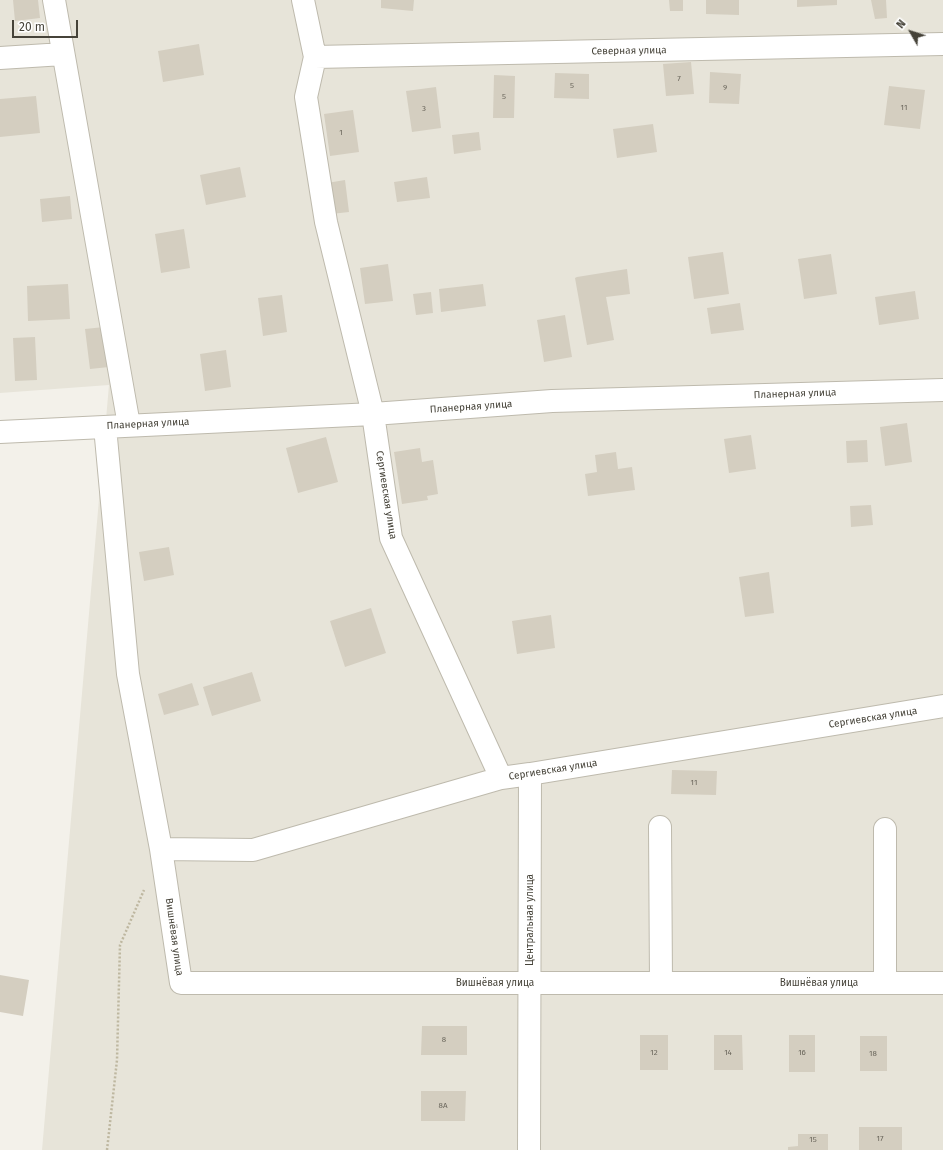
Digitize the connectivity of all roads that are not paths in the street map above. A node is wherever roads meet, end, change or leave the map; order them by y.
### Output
1 (54, 0) edge
2 (303, 0) edge
3 (943, 44) edge
4 (63, 54) junction
5 (0, 58) edge
6 (315, 58) junction
7 (943, 390) edge
8 (373, 414) junction
9 (130, 425) junction
10 (105, 427) junction
11 (0, 432) edge
12 (943, 706) edge
13 (501, 778) junction
14 (531, 780) junction
15 (660, 827) dead end
16 (885, 829) dead end
17 (161, 849) junction
18 (886, 982) junction
19 (530, 983) junction
20 (661, 983) junction
21 (943, 983) edge
22 (529, 1150) edge

1 - 4 street
2 - 6 street
3 - 6 street, Северная улица
4 - 5 street
4 - 9 street
6 - 8 street, Сергиевская улица
7 - 8 street, Планерная улица
8 - 9 street, Планерная улица
8 - 13 street, Сергиевская улица
9 - 10 street, Планерная улица
10 - 11 street, Планерная улица
10 - 17 street
12 - 14 street, Сергиевская улица
13 - 14 street, Сергиевская улица
13 - 17 street
14 - 19 street, Центральная улица
15 - 20 street
16 - 18 street
17 - 19 street, Вишнёвая улица
18 - 20 street, Вишнёвая улица
18 - 21 street, Вишнёвая улица
19 - 20 street, Вишнёвая улица
19 - 22 street, Центральная улица

